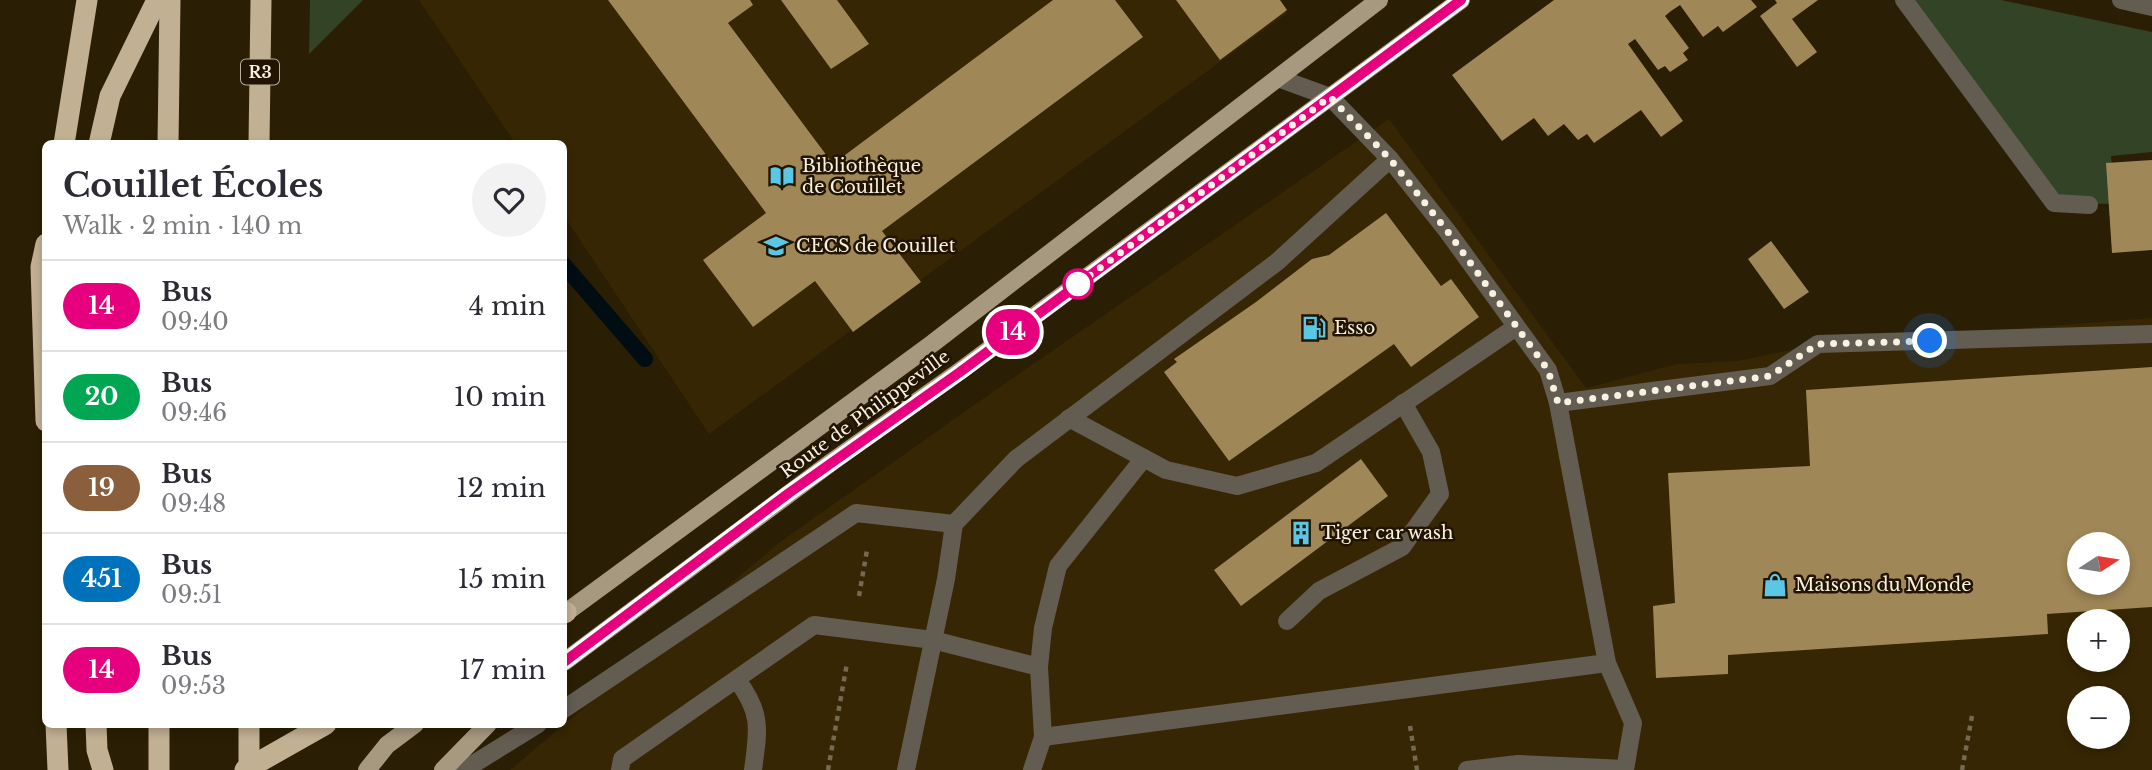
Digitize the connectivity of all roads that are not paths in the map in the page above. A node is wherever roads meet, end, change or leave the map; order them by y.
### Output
1 (87, 0) edge
2 (157, 0) edge
3 (170, 0) edge
4 (261, 0) edge
5 (1379, 0) edge
6 (1461, 0) edge
7 (1904, 0) edge
8 (2121, 0) edge
9 (2152, 7) edge
10 (1278, 78) junction
11 (1330, 97) junction
12 (65, 140) edge
13 (100, 140) edge
14 (168, 140) edge
15 (259, 140) edge
16 (1390, 159) junction
17 (2089, 205) dead end
18 (42, 262) edge
19 (42, 298) edge
20 (1516, 327) junction
21 (2152, 334) edge
22 (1403, 403) junction
23 (1558, 403) junction
24 (1069, 418) junction
25 (1144, 458) junction
26 (954, 524) junction
27 (567, 611) edge
28 (1287, 621) dead end
29 (933, 640) junction
30 (567, 660) edge
31 (1607, 663) junction
32 (1039, 667) junction
33 (737, 680) junction
34 (567, 707) edge
35 (56, 728) edge
36 (96, 728) edge
37 (159, 728) edge
38 (250, 728) edge
39 (319, 728) edge
40 (410, 728) edge
41 (484, 728) edge
42 (532, 728) edge
43 (1043, 737) junction
44 (100, 760) edge
45 (58, 770) edge
46 (115, 770) edge
47 (159, 770) edge
48 (247, 770) edge
49 (367, 770) edge
50 (443, 770) edge
51 (464, 770) edge
52 (620, 770) edge
53 (753, 770) edge
54 (906, 770) edge
55 (1032, 770) edge
56 (1468, 770) edge
57 (1625, 770) edge

1 - 12 highway
2 - 13 highway
3 - 14 highway
4 - 15 highway, R3
5 - 10 main road, Route de Philippeville
6 - 11 main road, Route de Philippeville
7 - 17 street
8 - 9 street
10 - 11 street
10 - 27 main road, Route de Philippeville
11 - 16 street
11 - 30 main road, Route de Philippeville
16 - 20 street
16 - 24 street
18 - 19 highway
20 - 22 street
20 - 23 street
21 - 23 street
22 - 25 street
22 - 28 street
23 - 31 street
24 - 25 street
24 - 26 street
25 - 32 street
26 - 29 street
26 - 34 street
29 - 32 street
29 - 33 street
29 - 54 street
31 - 43 street
31 - 57 street
32 - 43 street
33 - 52 street
33 - 53 street
35 - 45 highway
36 - 44 highway
37 - 47 highway
38 - 48 highway, bridge
39 - 48 highway
40 - 49 main road
41 - 50 main road
42 - 51 street
43 - 55 street
44 - 46 highway
56 - 57 street

